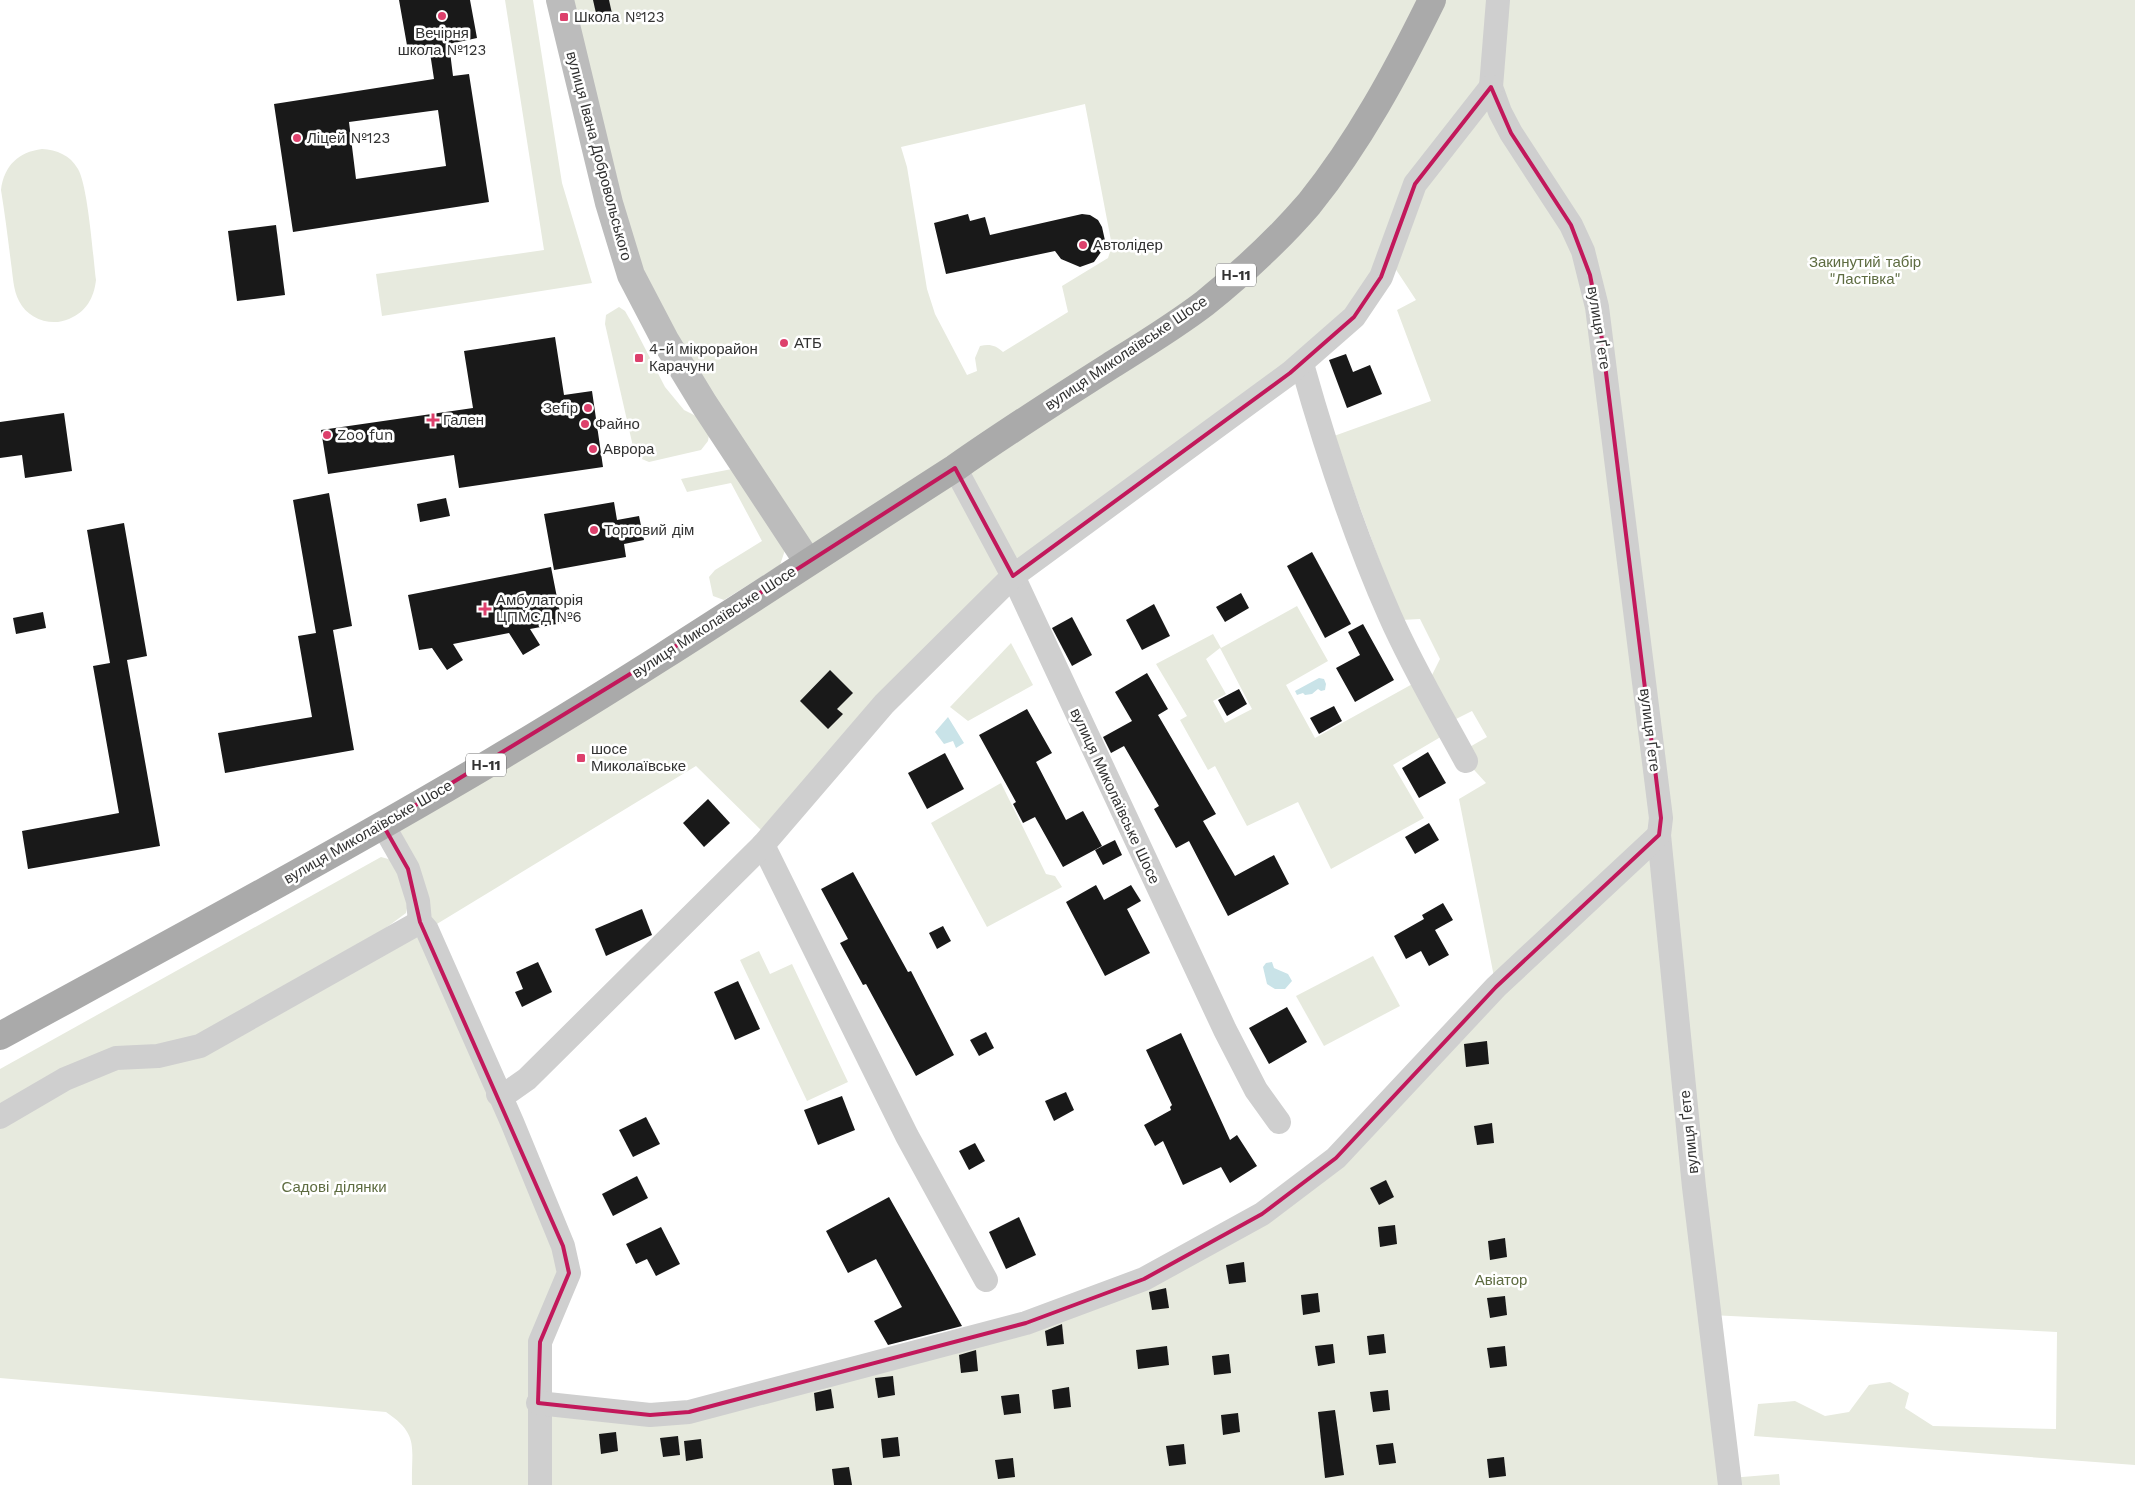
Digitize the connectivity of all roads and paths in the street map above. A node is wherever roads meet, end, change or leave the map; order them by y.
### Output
1 (560, 0) edge
2 (1432, 0) edge
3 (1498, 0) edge
4 (1491, 87) junction
5 (1302, 364) junction
6 (955, 468) junction
7 (808, 562) junction
8 (1013, 576) junction
9 (1466, 761) dead end
10 (384, 825) junction
11 (1659, 835) junction
12 (763, 845) junction
13 (420, 922) junction
14 (0, 1036) edge
15 (498, 1094) junction
16 (0, 1117) edge
17 (1279, 1122) dead end
18 (986, 1280) dead end
19 (538, 1403) junction
20 (540, 1485) edge
21 (1730, 1485) edge

1 - 7 street, вулиця Івана Добровольського
2 - 6 main road, вулиця Миколаївське Шосе / Н-11
3 - 4 street, вулиця Ґете
4 - 5 street
4 - 11 street, вулиця Ґете
5 - 8 street
5 - 9 street
6 - 7 main road, вулиця Миколаївське Шосе / Н-11
6 - 8 street, вулиця Миколаївське Шосе
7 - 10 main road, вулиця Миколаївське Шосе / Н-11
8 - 12 street
8 - 17 street, вулиця Миколаївське Шосе
10 - 13 street
10 - 14 main road, вулиця Миколаївське Шосе / Н-11
11 - 19 street
11 - 21 street, вулиця Ґете
12 - 15 street
12 - 18 street
13 - 15 street
13 - 16 street
15 - 19 street
19 - 20 street

